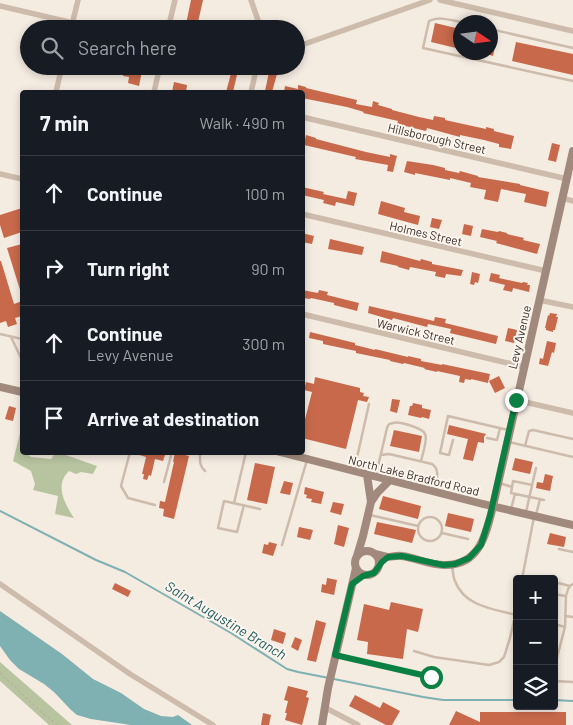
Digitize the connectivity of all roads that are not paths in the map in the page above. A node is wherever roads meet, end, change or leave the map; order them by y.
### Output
1 (78, 0) edge
2 (175, 0) edge
3 (251, 0) edge
4 (430, 0) edge
5 (440, 0) edge
6 (460, 2) edge
7 (0, 6) edge
8 (50, 20) edge
9 (73, 20) edge
10 (170, 20) edge
11 (258, 20) edge
12 (453, 21) edge
13 (498, 31) edge
14 (573, 31) edge
15 (305, 44) edge
16 (573, 48) edge
17 (453, 55) edge
18 (478, 60) edge
19 (60, 75) edge
20 (158, 75) edge
21 (256, 75) edge
22 (573, 81) edge
23 (56, 90) edge
24 (154, 90) edge
25 (252, 90) edge
26 (305, 117) edge
27 (573, 151) edge
28 (0, 174) edge
29 (20, 179) edge
30 (566, 180) junction
31 (562, 198) junction
32 (573, 201) edge
33 (305, 215) edge
34 (546, 272) junction
35 (539, 300) junction
36 (573, 307) edge
37 (305, 315) edge
38 (0, 334) edge
39 (11, 337) junction
40 (20, 339) edge
41 (20, 356) edge
42 (524, 367) junction
43 (0, 387) edge
44 (20, 392) edge
45 (516, 400) junction
46 (369, 404) dead end
47 (573, 413) edge
48 (500, 428) junction
49 (510, 430) junction
50 (487, 438) dead end
51 (573, 439) edge
52 (453, 440) dead end
53 (507, 442) junction
54 (525, 446) junction
55 (129, 455) edge
56 (171, 455) edge
57 (200, 455) edge
58 (245, 455) edge
59 (292, 455) edge
60 (380, 455) junction
61 (573, 457) edge
62 (307, 459) junction
63 (421, 462) junction
64 (536, 468) dead end
65 (205, 471) dead end
66 (353, 471) junction
67 (367, 475) junction
68 (376, 477) junction
69 (389, 480) junction
70 (164, 482) dead end
71 (498, 483) junction
72 (532, 485) junction
73 (512, 487) junction
74 (434, 492) junction
75 (515, 494) junction
76 (529, 497) junction
77 (371, 502) junction
78 (234, 503) junction
79 (155, 505) dead end
80 (244, 505) junction
81 (493, 506) junction
82 (260, 509) dead end
83 (511, 510) junction
84 (525, 514) junction
85 (368, 515) junction
86 (535, 516) junction
87 (573, 525) edge
88 (418, 526) junction
89 (442, 533) junction
90 (363, 536) junction
91 (468, 540) dead end
92 (282, 545) dead end
93 (559, 549) dead end
94 (573, 552) edge
95 (374, 553) junction
96 (357, 556) junction
97 (388, 557) junction
98 (452, 564) junction
99 (378, 566) junction
100 (356, 568) junction
101 (366, 575) junction
102 (523, 575) edge
103 (558, 583) edge
104 (0, 584) edge
105 (352, 584) junction
106 (572, 585) edge
107 (558, 595) edge
108 (566, 596) junction
109 (513, 614) edge
110 (565, 616) junction
111 (573, 617) edge
112 (515, 620) edge
113 (558, 625) edge
114 (565, 627) junction
115 (414, 651) dead end
116 (335, 655) junction
117 (555, 665) edge
118 (431, 677) dead end
119 (558, 682) edge
120 (573, 682) edge
121 (324, 707) junction
122 (213, 725) edge
123 (322, 725) edge
124 (358, 725) edge

1 - 9 street
2 - 10 street
3 - 11 street
4 - 15 street
5 - 6 street
6 - 14 street
7 - 8 street
12 - 17 lane
13 - 16 lane
18 - 22 lane
19 - 23 street
20 - 24 street
21 - 25 street
26 - 30 street, Hillsborough Street
27 - 30 street, Levy Avenue
28 - 29 street
30 - 31 street, Levy Avenue
31 - 32 street
31 - 34 street, Levy Avenue
33 - 34 street, Holmes Street
34 - 35 street, Levy Avenue
35 - 36 street
35 - 42 street, Levy Avenue
37 - 42 street, Warwick Street
38 - 39 lane
39 - 40 lane
39 - 41 lane
42 - 45 street, Levy Avenue
43 - 44 street
45 - 47 street
45 - 49 street, Levy Avenue
46 - 66 lane
48 - 49 lane
48 - 50 lane
48 - 52 lane
49 - 53 street, Levy Avenue
51 - 54 lane
53 - 54 lane
53 - 71 street, Levy Avenue
54 - 61 lane
55 - 79 lane
56 - 70 lane
57 - 65 lane
58 - 78 lane
59 - 62 street, North Lake Bradford Road
60 - 63 lane
60 - 63 lane
60 - 68 lane
62 - 66 street, North Lake Bradford Road
62 - 92 lane
63 - 74 lane
64 - 72 lane
66 - 67 street, North Lake Bradford Road
67 - 68 street, North Lake Bradford Road
67 - 77 street
68 - 69 street, North Lake Bradford Road
69 - 74 street, North Lake Bradford Road
69 - 77 street
71 - 73 lane
71 - 81 street, Levy Avenue
72 - 73 lane
72 - 76 lane
73 - 75 lane
74 - 81 street, North Lake Bradford Road
75 - 76 lane
75 - 83 lane
76 - 84 lane
76 - 86 lane
77 - 85 street
78 - 80 lane
78 - 80 lane
80 - 82 lane
81 - 83 street, North Lake Bradford Road
81 - 98 street, Levy Avenue
83 - 84 street, North Lake Bradford Road
84 - 86 street, North Lake Bradford Road
85 - 88 lane
85 - 90 street
86 - 87 street, North Lake Bradford Road
86 - 102 lane
88 - 89 lane
88 - 89 lane
89 - 91 lane
90 - 95 street
90 - 96 street
93 - 94 lane
95 - 96 street
95 - 97 street
95 - 99 street
96 - 100 street
97 - 98 street
97 - 99 street
98 - 109 lane
99 - 101 street
100 - 101 street
100 - 105 street
101 - 105 street
103 - 106 lane
104 - 122 street
105 - 116 street
106 - 108 lane
107 - 108 lane
108 - 110 lane
110 - 111 lane
110 - 114 lane
112 - 115 lane
113 - 114 lane
114 - 117 lane
116 - 118 lane
116 - 121 street
119 - 120 lane
121 - 123 street
121 - 124 street

